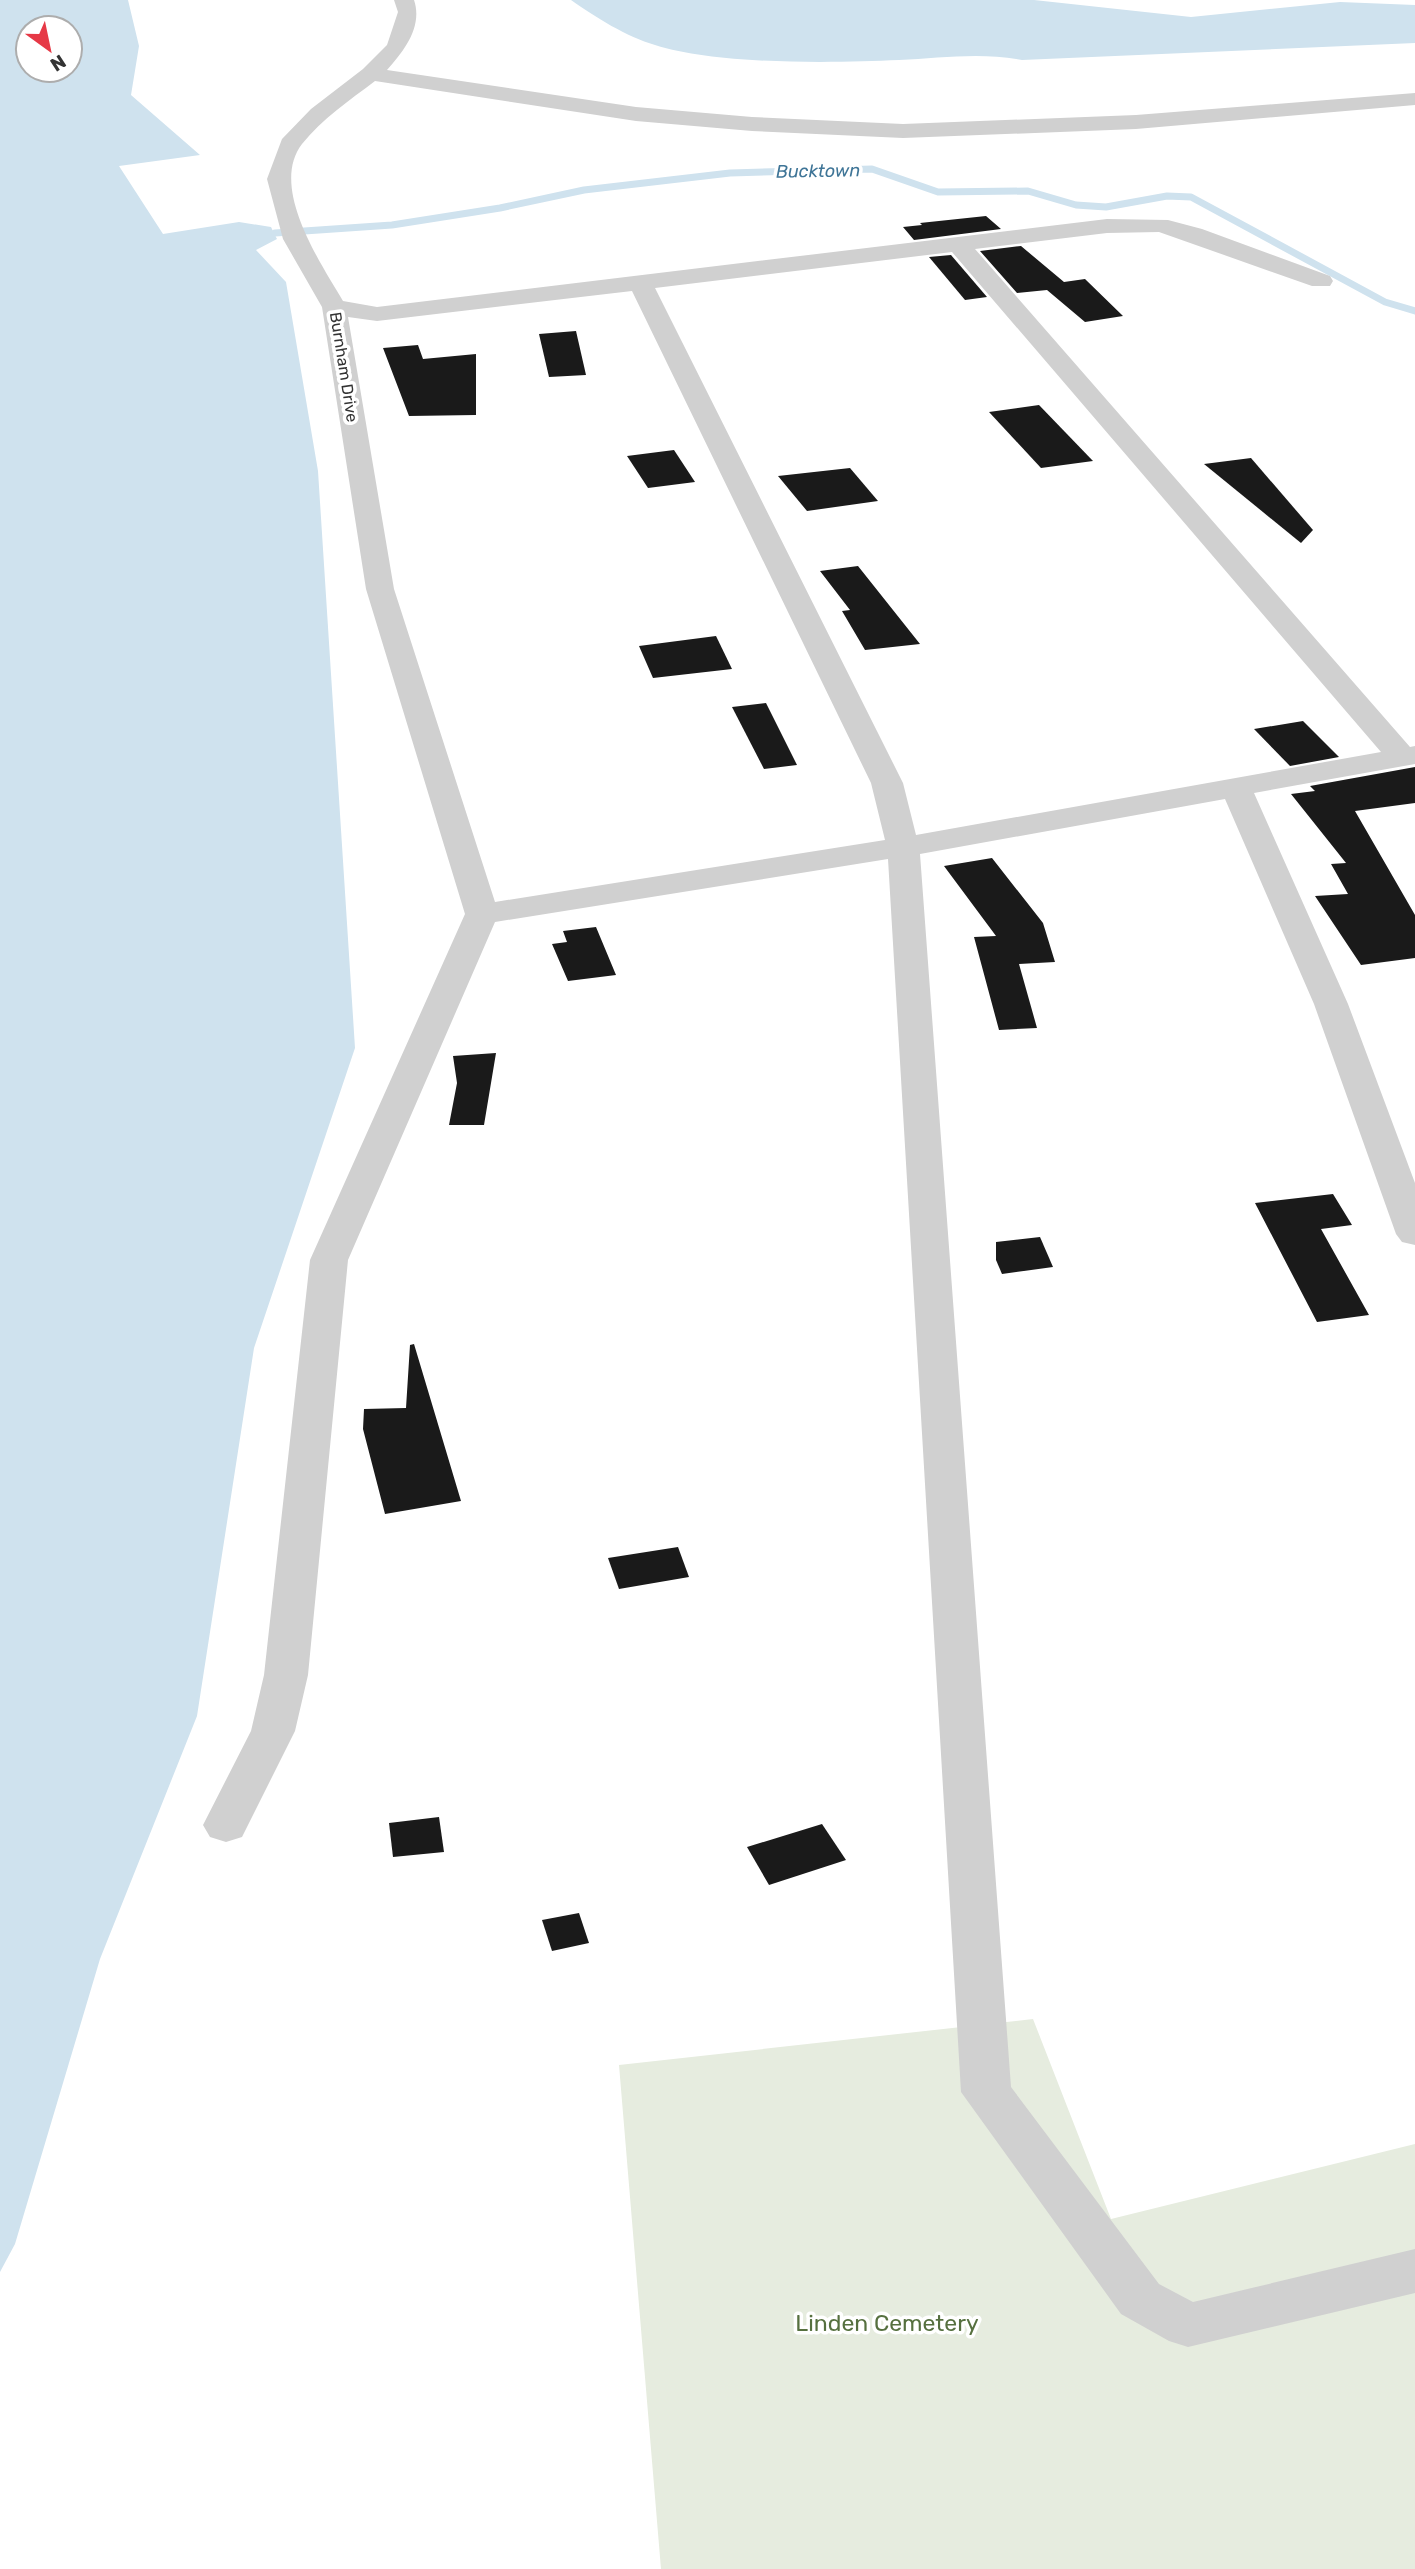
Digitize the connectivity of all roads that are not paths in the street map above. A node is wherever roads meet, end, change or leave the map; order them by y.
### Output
1 (404, 0) edge
2 (371, 74) junction
3 (1415, 99) edge
4 (958, 244) junction
5 (1321, 281) dead end
6 (640, 282) junction
7 (334, 307) junction
8 (1409, 756) edge
9 (1236, 787) junction
10 (903, 847) junction
11 (482, 914) junction
12 (1415, 1234) edge
13 (226, 1825) dead end
14 (1415, 2271) edge

1 - 2 street, Burnham Drive
2 - 3 street
2 - 7 street, Burnham Drive
4 - 5 street
4 - 6 street
4 - 8 street
6 - 7 street
6 - 10 street
7 - 11 street, Burnham Drive
8 - 9 street
9 - 10 street
9 - 12 street
10 - 11 street
10 - 14 street
11 - 13 street

